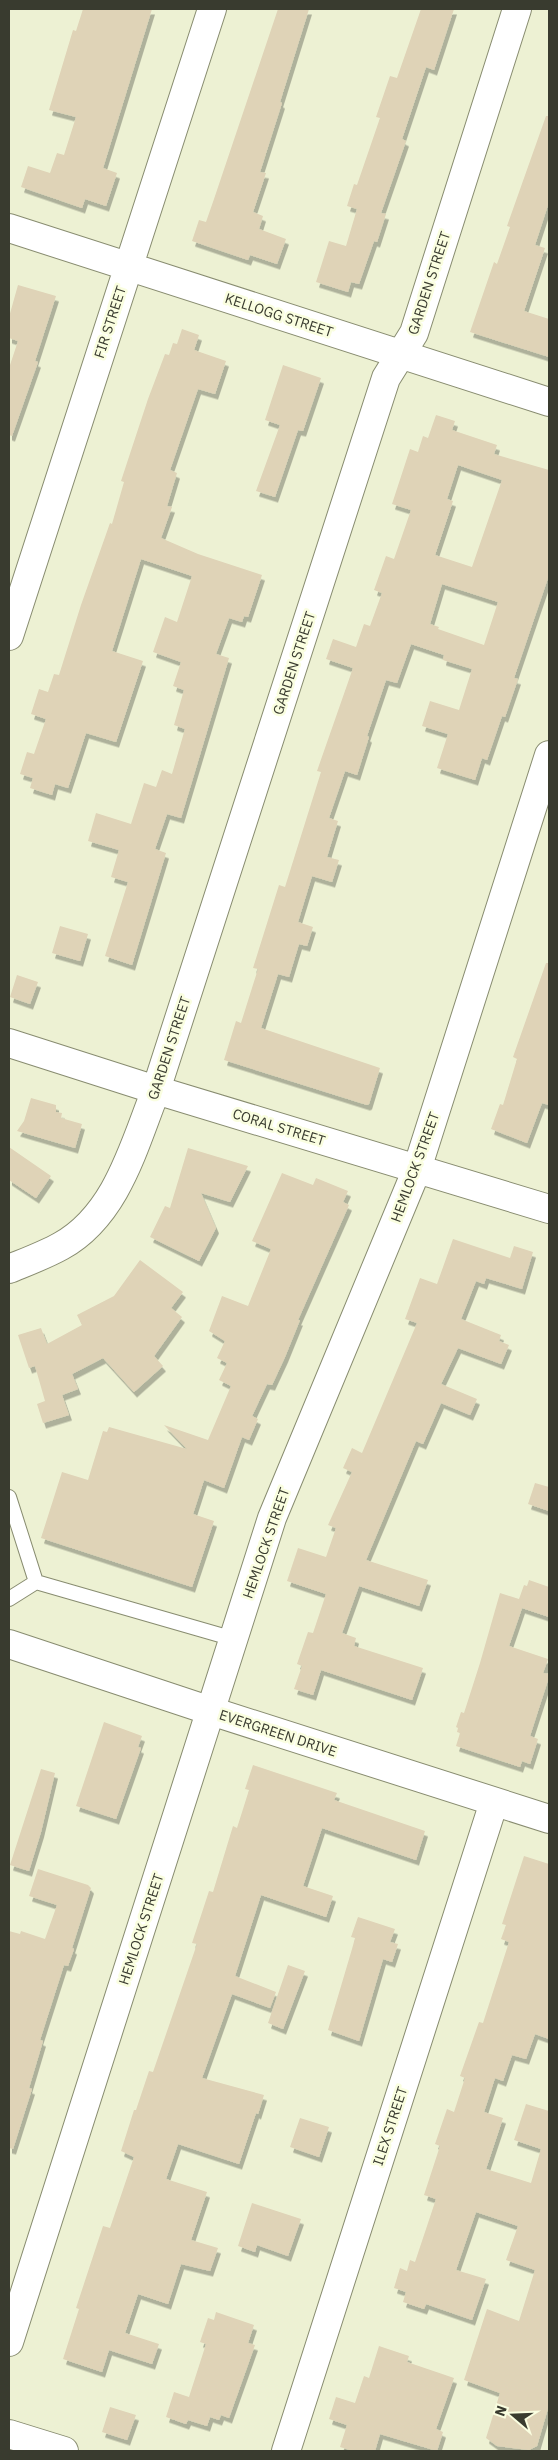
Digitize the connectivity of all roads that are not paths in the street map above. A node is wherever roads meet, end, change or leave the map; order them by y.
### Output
1 (212, 9) edge
2 (517, 9) edge
3 (9, 228) edge
4 (128, 266) junction
5 (402, 354) junction
6 (549, 402) edge
7 (9, 636) edge
8 (549, 755) edge
9 (9, 1043) edge
10 (156, 1090) junction
11 (416, 1169) junction
12 (549, 1209) edge
13 (9, 1269) edge
14 (9, 1497) edge
15 (36, 1582) junction
16 (9, 1598) edge
17 (234, 1639) junction
18 (9, 1644) edge
19 (211, 1711) junction
20 (494, 1802) junction
21 (549, 1819) edge
22 (9, 2342) edge
23 (9, 2434) edge
24 (64, 2451) edge
25 (286, 2451) edge

1 - 4 street, FIR STREET
2 - 5 street, GARDEN STREET
3 - 4 street, KELLOGG STREET
4 - 5 street, KELLOGG STREET
4 - 7 street, FIR STREET
5 - 6 street, KELLOGG STREET
5 - 10 street, GARDEN STREET
8 - 11 street, HEMLOCK STREET
9 - 10 street, CORAL STREET
10 - 11 street, CORAL STREET
10 - 13 street, GARDEN STREET
11 - 12 street, CORAL STREET
11 - 17 street, HEMLOCK STREET
14 - 15 lane
15 - 16 lane
15 - 17 lane
17 - 19 street, HEMLOCK STREET
18 - 19 street, EVERGREEN DRIVE
19 - 20 street, EVERGREEN DRIVE
19 - 22 street, HEMLOCK STREET
20 - 21 street, EVERGREEN DRIVE
20 - 25 street, ILEX STREET
23 - 24 street

